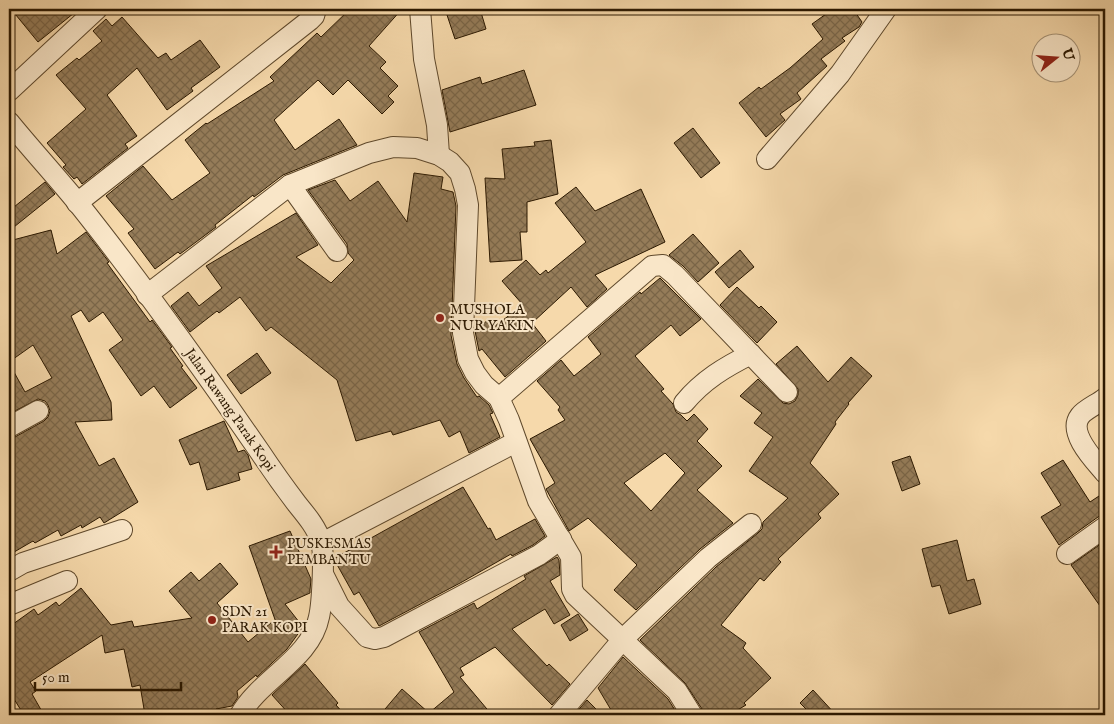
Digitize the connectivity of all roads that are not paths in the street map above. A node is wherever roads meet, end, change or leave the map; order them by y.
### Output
1 (97, 9) edge
2 (316, 9) edge
3 (420, 9) edge
4 (886, 9) edge
5 (9, 91) edge
6 (9, 122) edge
7 (439, 155) junction
8 (767, 159) dead end
9 (290, 185) junction
10 (77, 203) junction
11 (337, 251) dead end
12 (147, 295) junction
13 (751, 354) junction
14 (786, 392) dead end
15 (499, 398) junction
16 (1105, 398) edge
17 (684, 403) dead end
18 (38, 411) dead end
19 (9, 427) edge
20 (516, 442) junction
21 (1105, 473) edge
22 (752, 524) dead end
23 (1105, 527) edge
24 (122, 530) dead end
25 (561, 539) junction
26 (322, 543) junction
27 (1067, 554) dead end
28 (9, 572) edge
29 (322, 572) junction
30 (67, 581) dead end
31 (9, 605) edge
32 (623, 640) junction
33 (240, 715) edge
34 (559, 715) edge
35 (692, 715) edge

1 - 5 street
2 - 10 street
3 - 7 street
4 - 8 street
6 - 10 street, Jalan Rawang Parak Kopi
7 - 9 street
7 - 15 street
9 - 11 street
9 - 12 street
10 - 12 street, Jalan Rawang Parak Kopi
12 - 26 street, Jalan Rawang Parak Kopi
13 - 14 street
13 - 15 street
13 - 17 street
15 - 20 street
16 - 21 street
18 - 19 street
20 - 25 street
20 - 26 street
22 - 32 street
23 - 27 street
24 - 28 street
25 - 29 street
25 - 32 street
26 - 29 street, Jalan Rawang Parak Kopi
29 - 33 street, Jalan Rawang Parak Kopi
30 - 31 street
32 - 34 street
32 - 35 street

